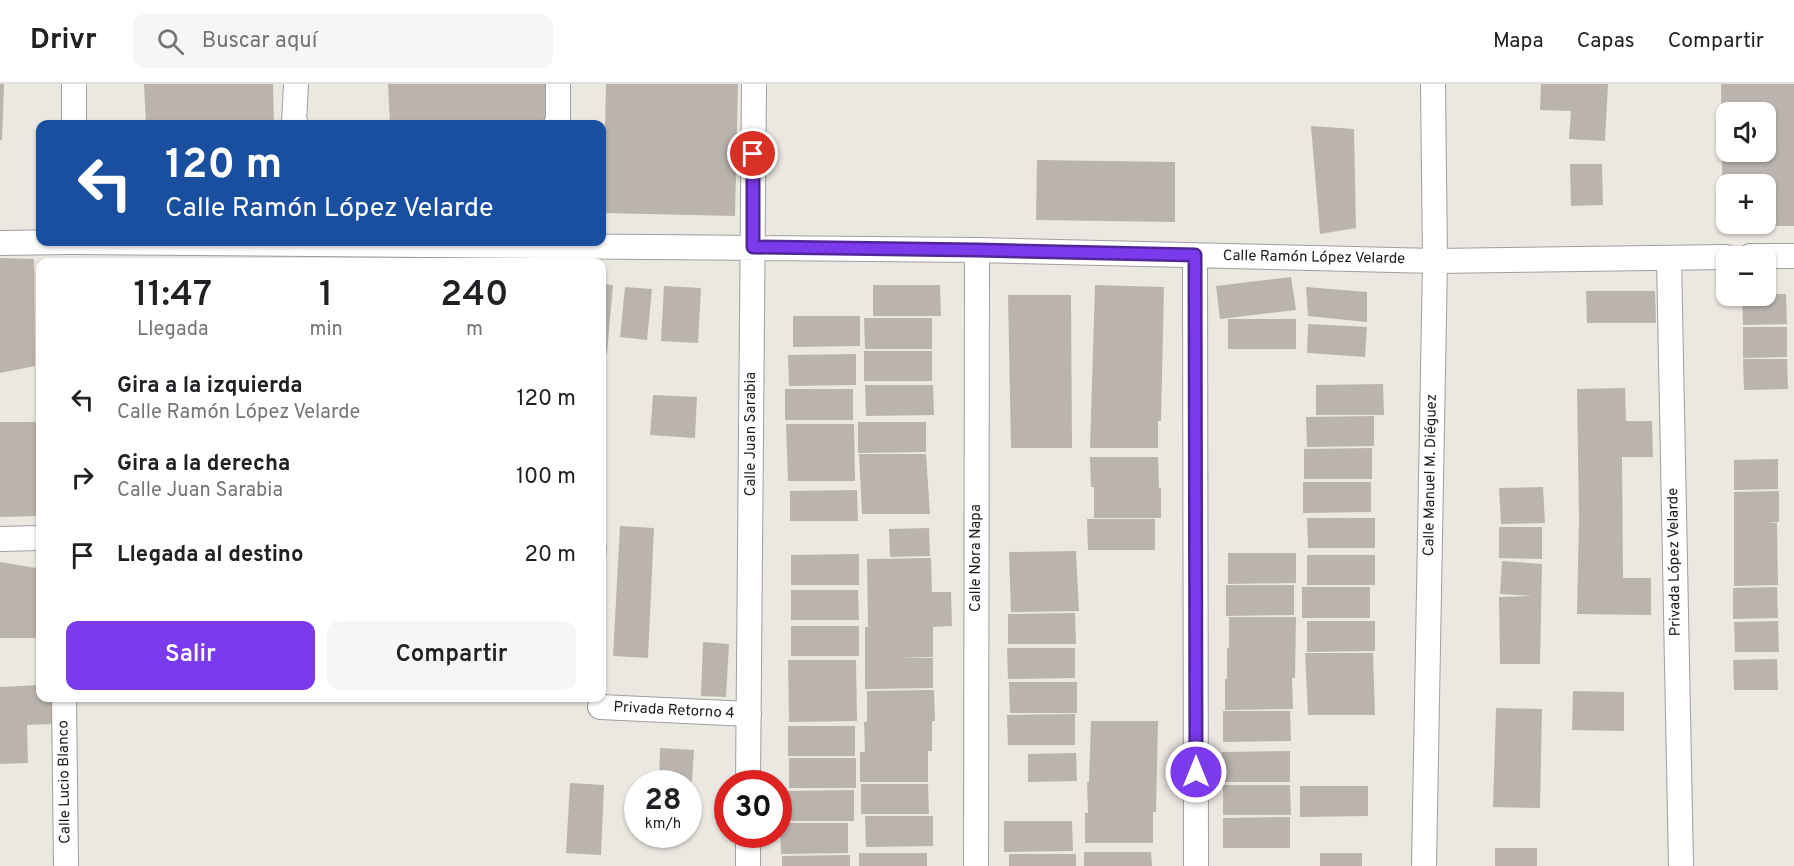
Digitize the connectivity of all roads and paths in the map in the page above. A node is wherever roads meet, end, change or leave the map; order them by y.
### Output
1 (74, 84) edge
2 (296, 84) edge
3 (558, 84) edge
4 (754, 84) edge
5 (1433, 84) edge
6 (74, 120) edge
7 (294, 120) edge
8 (558, 120) edge
9 (36, 242) edge
10 (0, 243) edge
11 (606, 245) edge
12 (753, 247) junction
13 (977, 250) junction
14 (1195, 255) junction
15 (1776, 256) edge
16 (1794, 256) edge
17 (1716, 257) edge
18 (1669, 258) junction
19 (1435, 261) junction
20 (36, 538) edge
21 (0, 539) edge
22 (64, 702) edge
23 (600, 707) dead end
24 (749, 714) junction
25 (748, 770) edge
26 (748, 848) edge
27 (66, 866) edge
28 (747, 866) edge
29 (976, 866) edge
30 (1196, 866) edge
31 (1424, 866) edge
32 (1681, 866) edge

1 - 6 street
2 - 7 street
3 - 8 street
4 - 12 street, Calle Juan Sarabia
5 - 19 street, Calle Manuel M. Diéguez
9 - 10 street, Calle Ramón López Velarde
11 - 12 street, Calle Ramón López Velarde
12 - 13 street, Calle Ramón López Velarde
12 - 24 street, Calle Juan Sarabia
13 - 14 street, Calle Ramón López Velarde
13 - 29 street, Calle Nora Napa
14 - 19 street, Calle Ramón López Velarde
14 - 30 street
15 - 16 street
17 - 18 street, Calle Ramón López Velarde
18 - 19 street, Calle Ramón López Velarde
18 - 32 street, Privada López Velarde
19 - 31 street, Calle Manuel M. Diéguez
20 - 21 street
22 - 27 street, Calle Lucio Blanco
23 - 24 street, Privada Retorno 4
24 - 25 street, Calle Juan Sarabia
26 - 28 street

